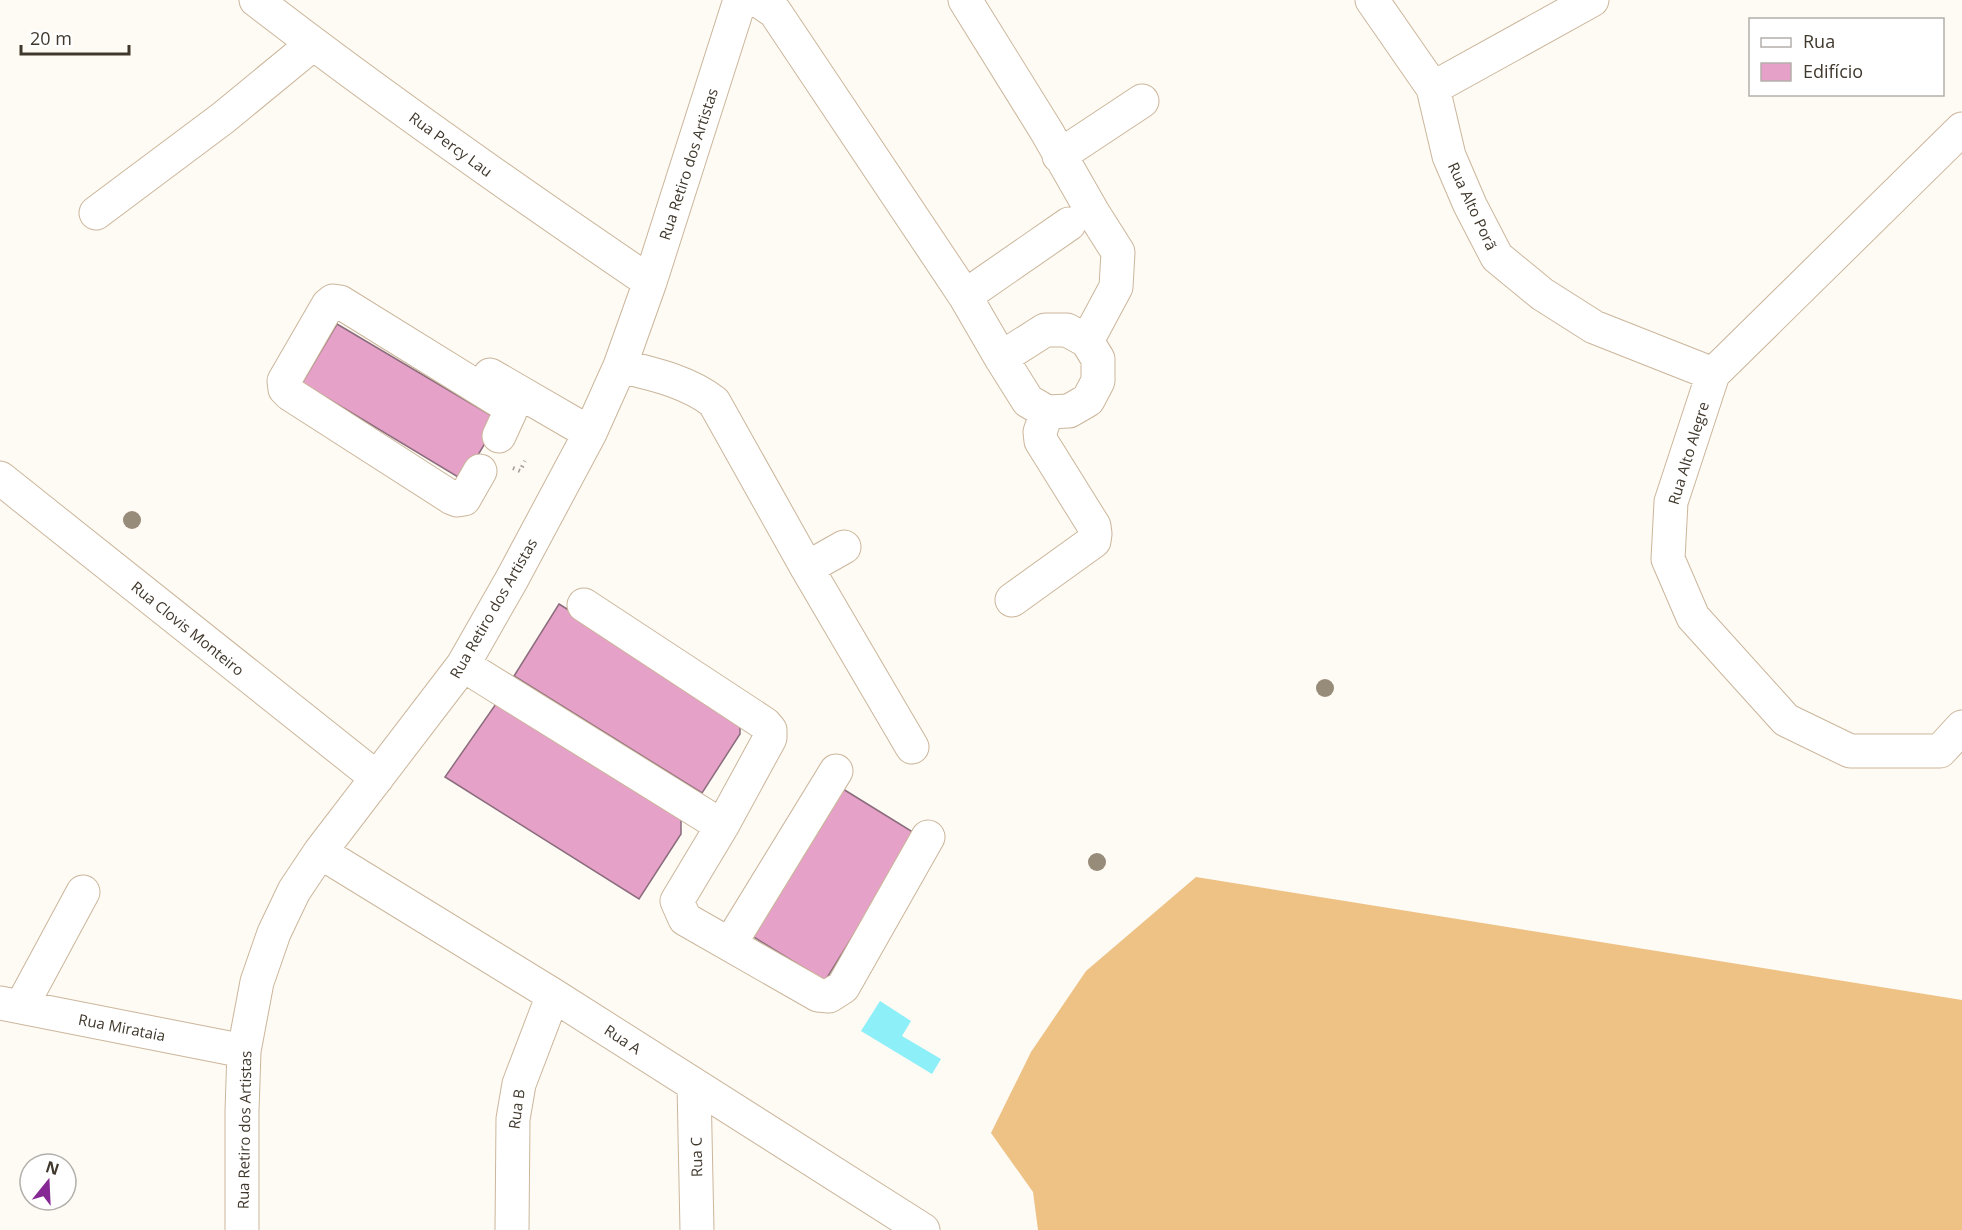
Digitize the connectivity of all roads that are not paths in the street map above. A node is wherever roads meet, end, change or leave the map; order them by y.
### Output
1 (256, 0) edge
2 (740, 0) edge
3 (758, 0) edge
4 (965, 0) edge
5 (1372, 0) edge
6 (1592, 0) edge
7 (313, 44) junction
8 (1433, 88) junction
9 (1142, 101) dead end
10 (1962, 129) edge
11 (1059, 156) junction
12 (96, 213) dead end
13 (1069, 224) dead end
14 (650, 282) junction
15 (965, 296) junction
16 (1087, 340) junction
17 (1000, 358) junction
18 (620, 366) junction
19 (448, 367) junction
20 (1713, 374) junction
21 (1047, 412) junction
22 (590, 433) junction
23 (499, 436) dead end
24 (480, 471) dead end
25 (0, 478) edge
26 (844, 547) dead end
27 (807, 568) junction
28 (1012, 600) dead end
29 (584, 605) dead end
30 (463, 665) junction
31 (1962, 727) edge
32 (912, 747) dead end
33 (836, 771) dead end
34 (377, 778) junction
35 (722, 825) junction
36 (928, 837) dead end
37 (320, 852) junction
38 (83, 892) dead end
39 (730, 944) junction
40 (553, 995) junction
41 (11, 1005) edge
42 (244, 1051) junction
43 (694, 1085) junction
44 (242, 1230) edge
45 (512, 1230) edge
46 (697, 1230) edge
47 (923, 1230) edge

1 - 7 street, Rua Percy Lau
2 - 14 street, Rua Retiro dos Artistas
3 - 15 street
4 - 11 street
5 - 8 street, Rua Alto Porã
6 - 8 street
7 - 12 street
7 - 14 street, Rua Percy Lau
8 - 20 street, Rua Alto Porã
9 - 11 street
10 - 20 street, Rua Alto Alegre
11 - 16 street
13 - 15 street
14 - 18 street, Rua Retiro dos Artistas
15 - 17 street
16 - 17 street
16 - 21 street
17 - 21 street
18 - 22 street, Rua Retiro dos Artistas
18 - 27 street
19 - 22 street
19 - 23 street
19 - 24 street
20 - 31 street, Rua Alto Alegre
21 - 28 street
22 - 30 street, Rua Retiro dos Artistas
25 - 34 street, Rua Clovis Monteiro
26 - 27 street
27 - 32 street
29 - 35 street
30 - 34 street, Rua Retiro dos Artistas
30 - 35 street
33 - 39 street
34 - 37 street, Rua Retiro dos Artistas
35 - 39 street
36 - 39 street
37 - 40 street, Rua A
37 - 42 street, Rua Retiro dos Artistas
38 - 41 street
40 - 43 street, Rua A
40 - 45 street, Rua B
41 - 42 street, Rua Mirataia
42 - 44 street, Rua Retiro dos Artistas
43 - 46 street, Rua C
43 - 47 street, Rua A

